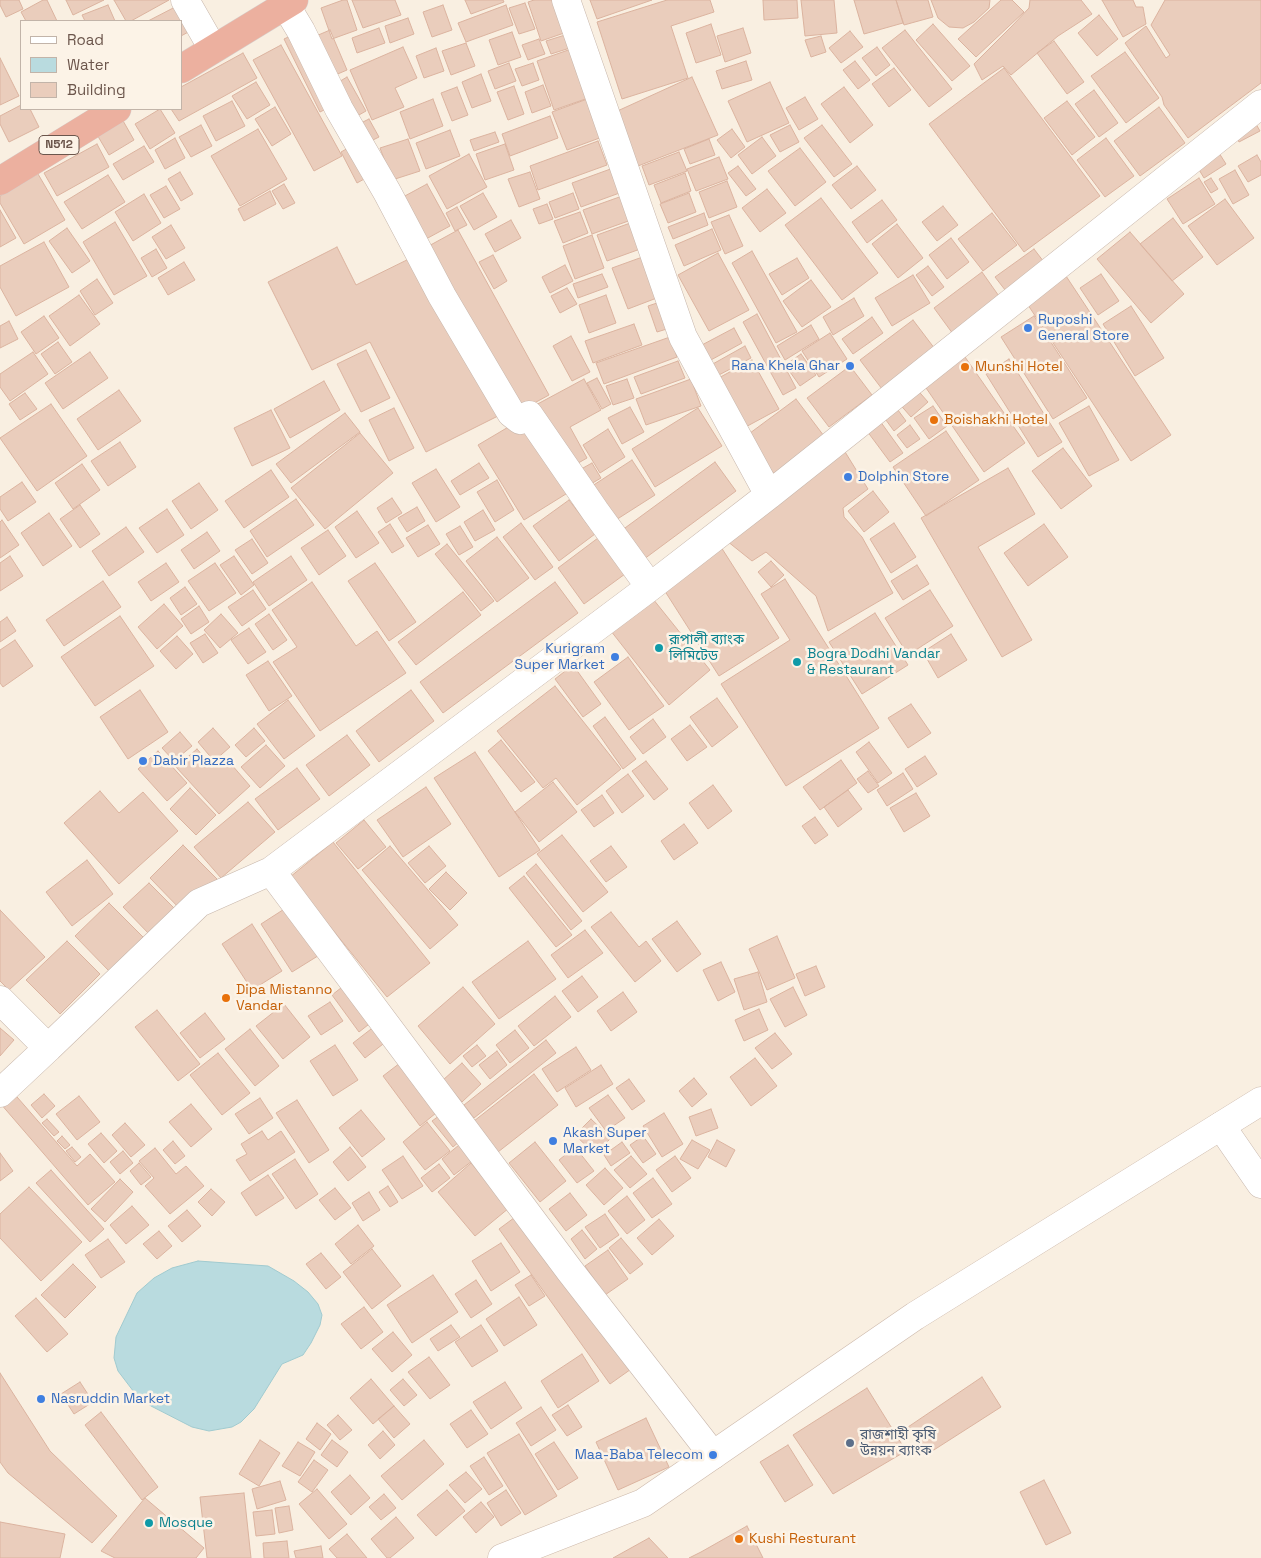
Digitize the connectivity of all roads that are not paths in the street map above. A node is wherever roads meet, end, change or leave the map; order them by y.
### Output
1 (185, 0) edge
2 (566, 0) edge
3 (290, 3) edge
4 (213, 49) junction
5 (182, 68) edge
6 (1261, 104) edge
7 (115, 110) edge
8 (0, 181) edge
9 (769, 495) junction
10 (650, 588) junction
11 (272, 871) junction
12 (0, 1000) edge
13 (48, 1048) junction
14 (0, 1093) edge
15 (1261, 1101) edge
16 (1221, 1126) junction
17 (1261, 1184) edge
18 (713, 1455) junction
19 (502, 1558) edge

1 - 4 street
2 - 9 street
3 - 4 highway
3 - 10 street
4 - 5 highway
6 - 9 street
7 - 8 highway, N512
9 - 10 street
10 - 11 street
11 - 13 street
11 - 18 street
12 - 13 street
13 - 14 street
15 - 16 street
16 - 17 street
16 - 18 street
18 - 19 street

